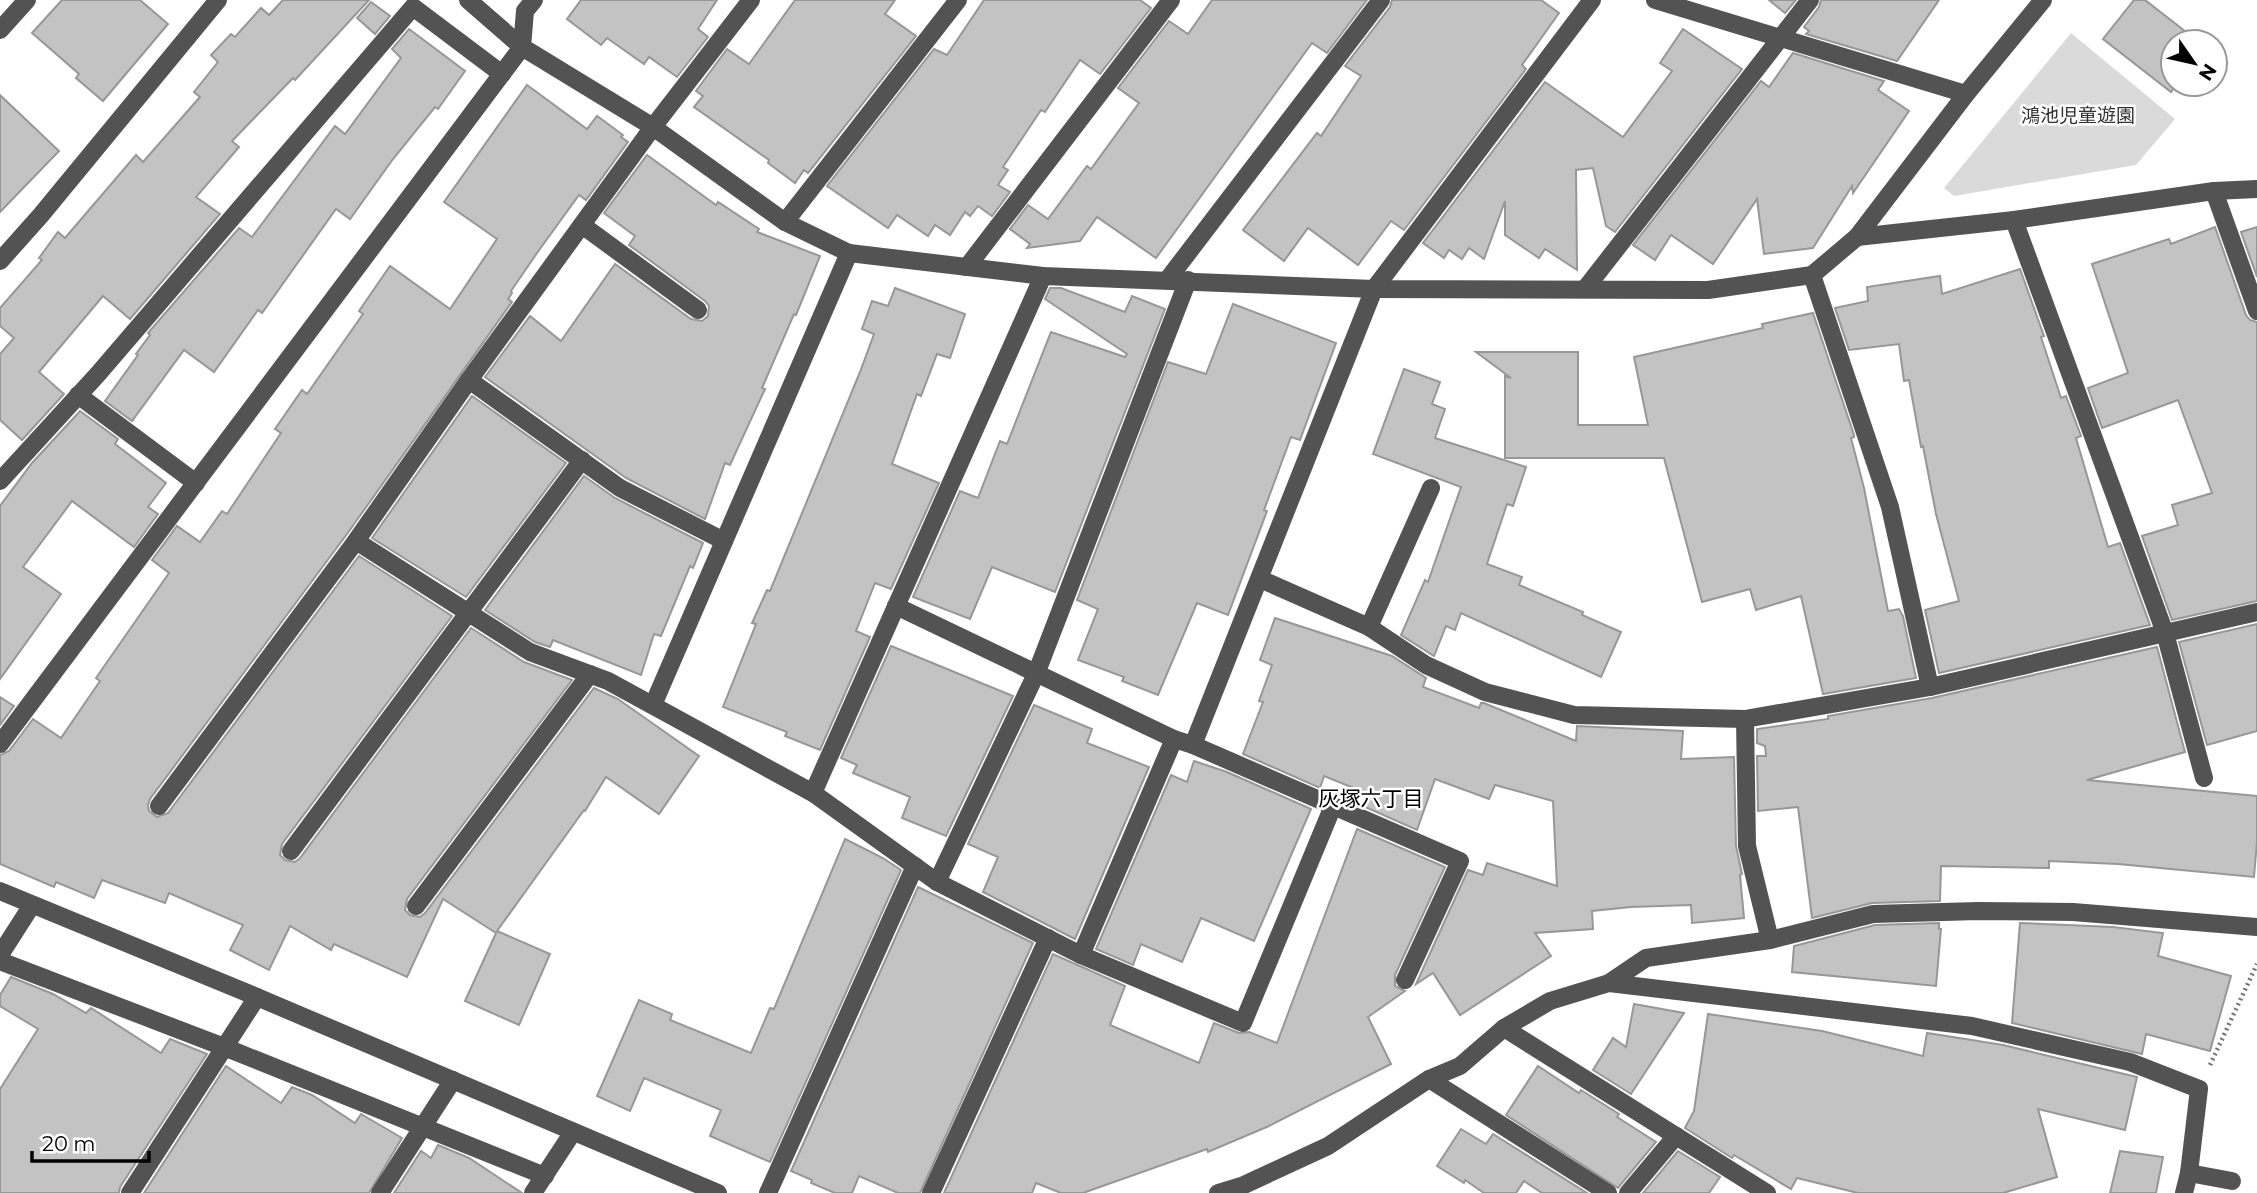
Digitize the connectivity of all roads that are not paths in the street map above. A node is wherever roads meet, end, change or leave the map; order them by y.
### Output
1 (27, 0) edge
2 (218, 0) edge
3 (468, 0) edge
4 (534, 0) edge
5 (751, 0) edge
6 (958, 0) edge
7 (1171, 0) edge
8 (1381, 0) edge
9 (1592, 0) edge
10 (1655, 0) edge
11 (1810, 0) edge
12 (2043, 0) edge
13 (0, 30) edge
14 (1780, 38) junction
15 (522, 47) junction
16 (502, 74) junction
17 (1965, 94) junction
18 (653, 127) junction
19 (2257, 189) edge
20 (2214, 191) junction
21 (2014, 220) junction
22 (785, 222) junction
23 (582, 225) junction
24 (1857, 237) junction
25 (849, 253) junction
26 (0, 261) edge
27 (967, 267) junction
28 (1812, 275) junction
29 (1043, 276) junction
30 (1168, 279) junction
31 (1188, 280) junction
32 (1374, 289) junction
33 (1584, 289) junction
34 (698, 310) dead end
35 (2257, 311) edge
36 (470, 380) junction
37 (78, 395) junction
38 (582, 460) junction
39 (0, 481) edge
40 (196, 483) junction
41 (1431, 488) dead end
42 (356, 541) junction
43 (724, 541) junction
44 (1260, 579) junction
45 (896, 606) junction
46 (2257, 612) edge
47 (468, 613) junction
48 (1369, 627) junction
49 (2165, 633) junction
50 (590, 674) junction
51 (1036, 674) junction
52 (1930, 687) junction
53 (653, 705) junction
54 (1745, 719) junction
55 (1174, 739) junction
56 (0, 744) edge
57 (1193, 745) junction
58 (2204, 778) dead end
59 (813, 793) junction
60 (159, 806) dead end
61 (1333, 806) junction
62 (291, 851) dead end
63 (915, 866) junction
64 (937, 881) junction
65 (0, 891) edge
66 (32, 905) junction
67 (416, 906) dead end
68 (2257, 927) edge
69 (1048, 938) junction
70 (1770, 940) junction
71 (0, 955) edge
72 (1081, 955) junction
73 (0, 961) edge
74 (1405, 980) dead end
75 (1609, 982) junction
76 (257, 997) junction
77 (1504, 1028) junction
78 (224, 1047) junction
79 (1429, 1079) junction
80 (453, 1080) junction
81 (423, 1126) junction
82 (573, 1132) junction
83 (1676, 1136) junction
84 (2189, 1173) junction
85 (545, 1176) junction
86 (2232, 1181) dead end
87 (698, 1189) edge
88 (130, 1193) edge
89 (380, 1193) edge
90 (533, 1193) edge
91 (718, 1193) edge
92 (768, 1193) edge
93 (931, 1193) edge
94 (1218, 1193) edge
95 (1608, 1193) edge
96 (1628, 1193) edge
97 (1767, 1193) edge
98 (2184, 1193) edge

1 - 13 street
2 - 26 street
3 - 15 street
4 - 15 street
5 - 18 street
6 - 22 street
7 - 27 street
8 - 30 street
9 - 32 street
10 - 14 street
11 - 14 street
12 - 17 street
14 - 17 street
14 - 33 street
15 - 16 street
15 - 18 street
16 - 37 street
16 - 40 street
17 - 24 street
18 - 22 street
18 - 23 street
19 - 20 street
20 - 21 street
20 - 35 street
21 - 24 street
21 - 49 street
22 - 25 street
23 - 34 street
23 - 36 street
24 - 28 street
25 - 27 street
25 - 43 street
27 - 29 street
28 - 33 street
28 - 52 street
29 - 30 street
29 - 45 street
30 - 31 street
31 - 32 street
31 - 51 street
32 - 33 street
32 - 44 street
36 - 38 street
36 - 42 street
37 - 39 street
37 - 40 street
38 - 43 street
38 - 47 street
40 - 56 street
41 - 48 street
42 - 47 street
42 - 60 street
43 - 53 street
44 - 48 street
44 - 57 street
45 - 51 street
45 - 59 street
46 - 49 street
47 - 50 street
47 - 62 street
48 - 54 street
49 - 52 street
49 - 58 street
50 - 53 street
50 - 67 street
51 - 55 street
51 - 64 street
52 - 54 street
53 - 59 street
54 - 70 street
55 - 57 street
55 - 72 street
57 - 61 street
59 - 63 street
61 - 72 street
61 - 74 street
63 - 64 street
63 - 92 street
64 - 69 street
65 - 66 street
66 - 71 street
66 - 76 street
68 - 70 street
69 - 72 street
69 - 93 street
70 - 75 street
73 - 78 street
75 - 77 street
75 - 84 street
76 - 78 street
76 - 80 street
77 - 79 street
77 - 83 street
78 - 81 street
78 - 88 street
79 - 94 street
79 - 95 street
80 - 81 street
80 - 82 street
81 - 85 street
81 - 89 street
82 - 85 street
82 - 87 street
83 - 96 street
83 - 97 street
84 - 86 street
84 - 98 street
85 - 90 street
87 - 91 street

